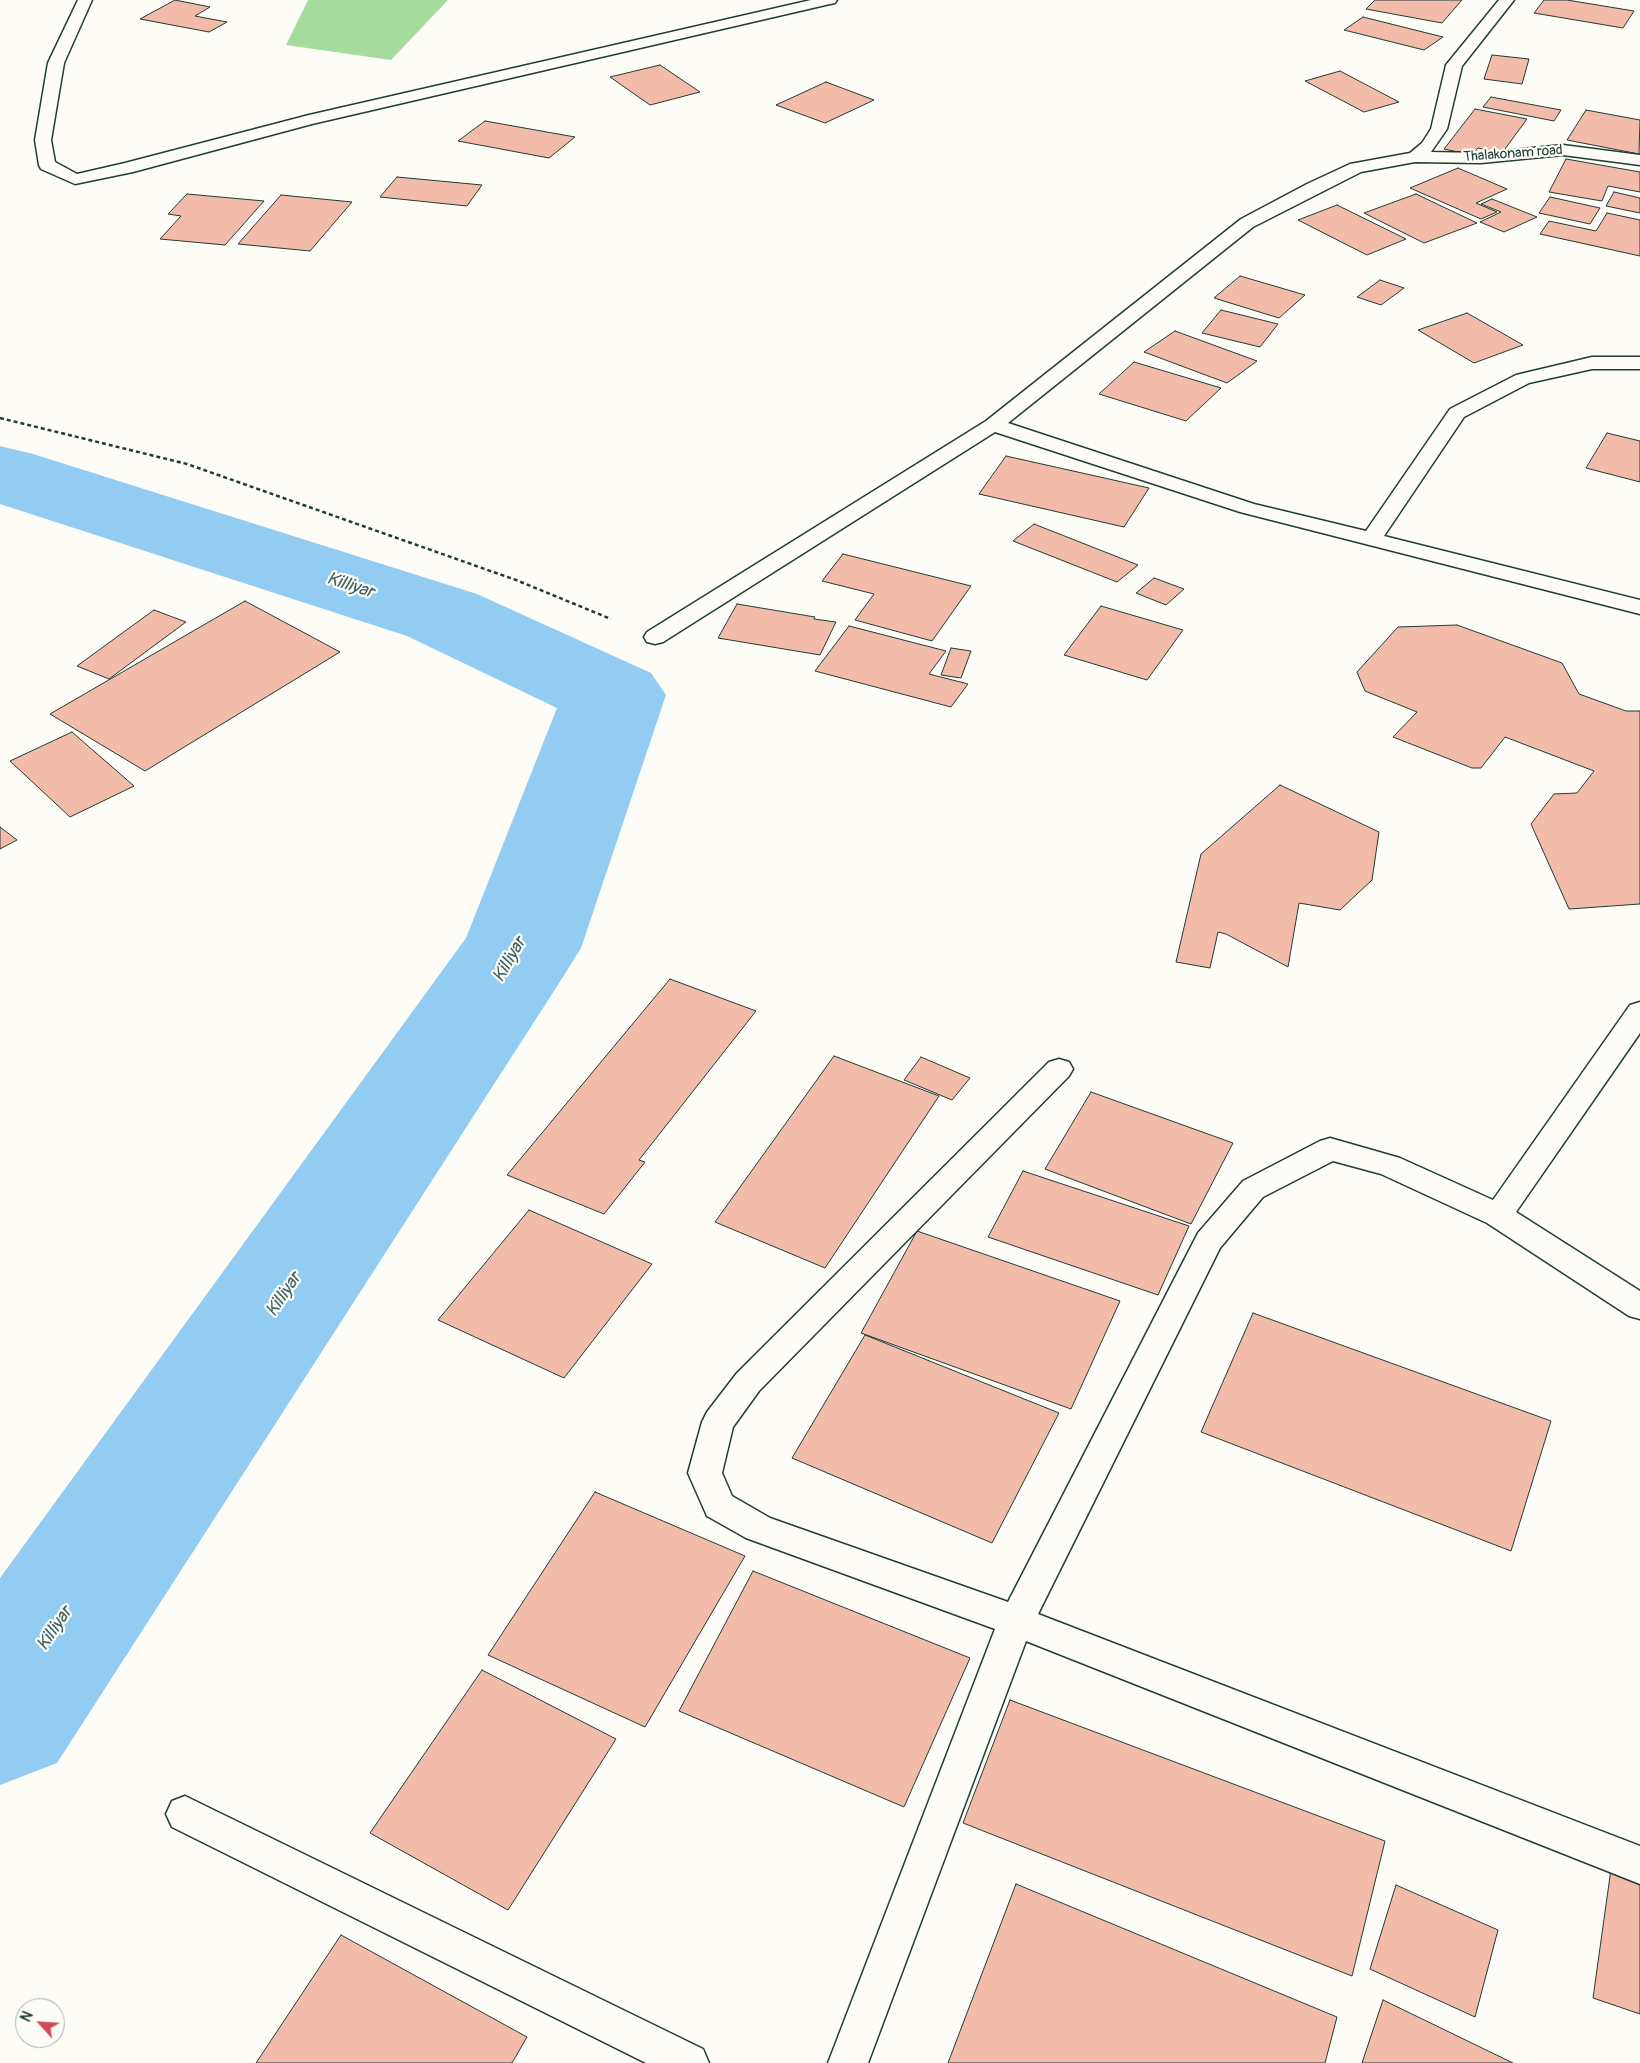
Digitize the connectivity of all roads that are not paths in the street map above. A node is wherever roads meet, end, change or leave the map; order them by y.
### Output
1 (85, 0) edge
2 (830, 0) edge
3 (1507, 0) edge
4 (1415, 157) junction
5 (1640, 160) edge
6 (1640, 363) edge
7 (993, 425) junction
8 (1371, 539) junction
9 (1640, 607) edge
10 (655, 637) road end
11 (1640, 1012) edge
12 (1059, 1070) dead end
13 (1498, 1215) junction
14 (1640, 1307) edge
15 (1016, 1621) junction
16 (185, 1814) dead end
17 (1640, 1865) edge
18 (689, 2063) edge
19 (848, 2063) edge

1 - 2 street
3 - 4 street
4 - 5 street, Thalakonam road
4 - 7 street, Thalakonam road
6 - 8 street
7 - 8 street
7 - 10 street, Thalakonam road
8 - 9 street
11 - 13 street
12 - 15 street
13 - 14 street
13 - 15 street
15 - 17 street
15 - 19 street
16 - 18 street

